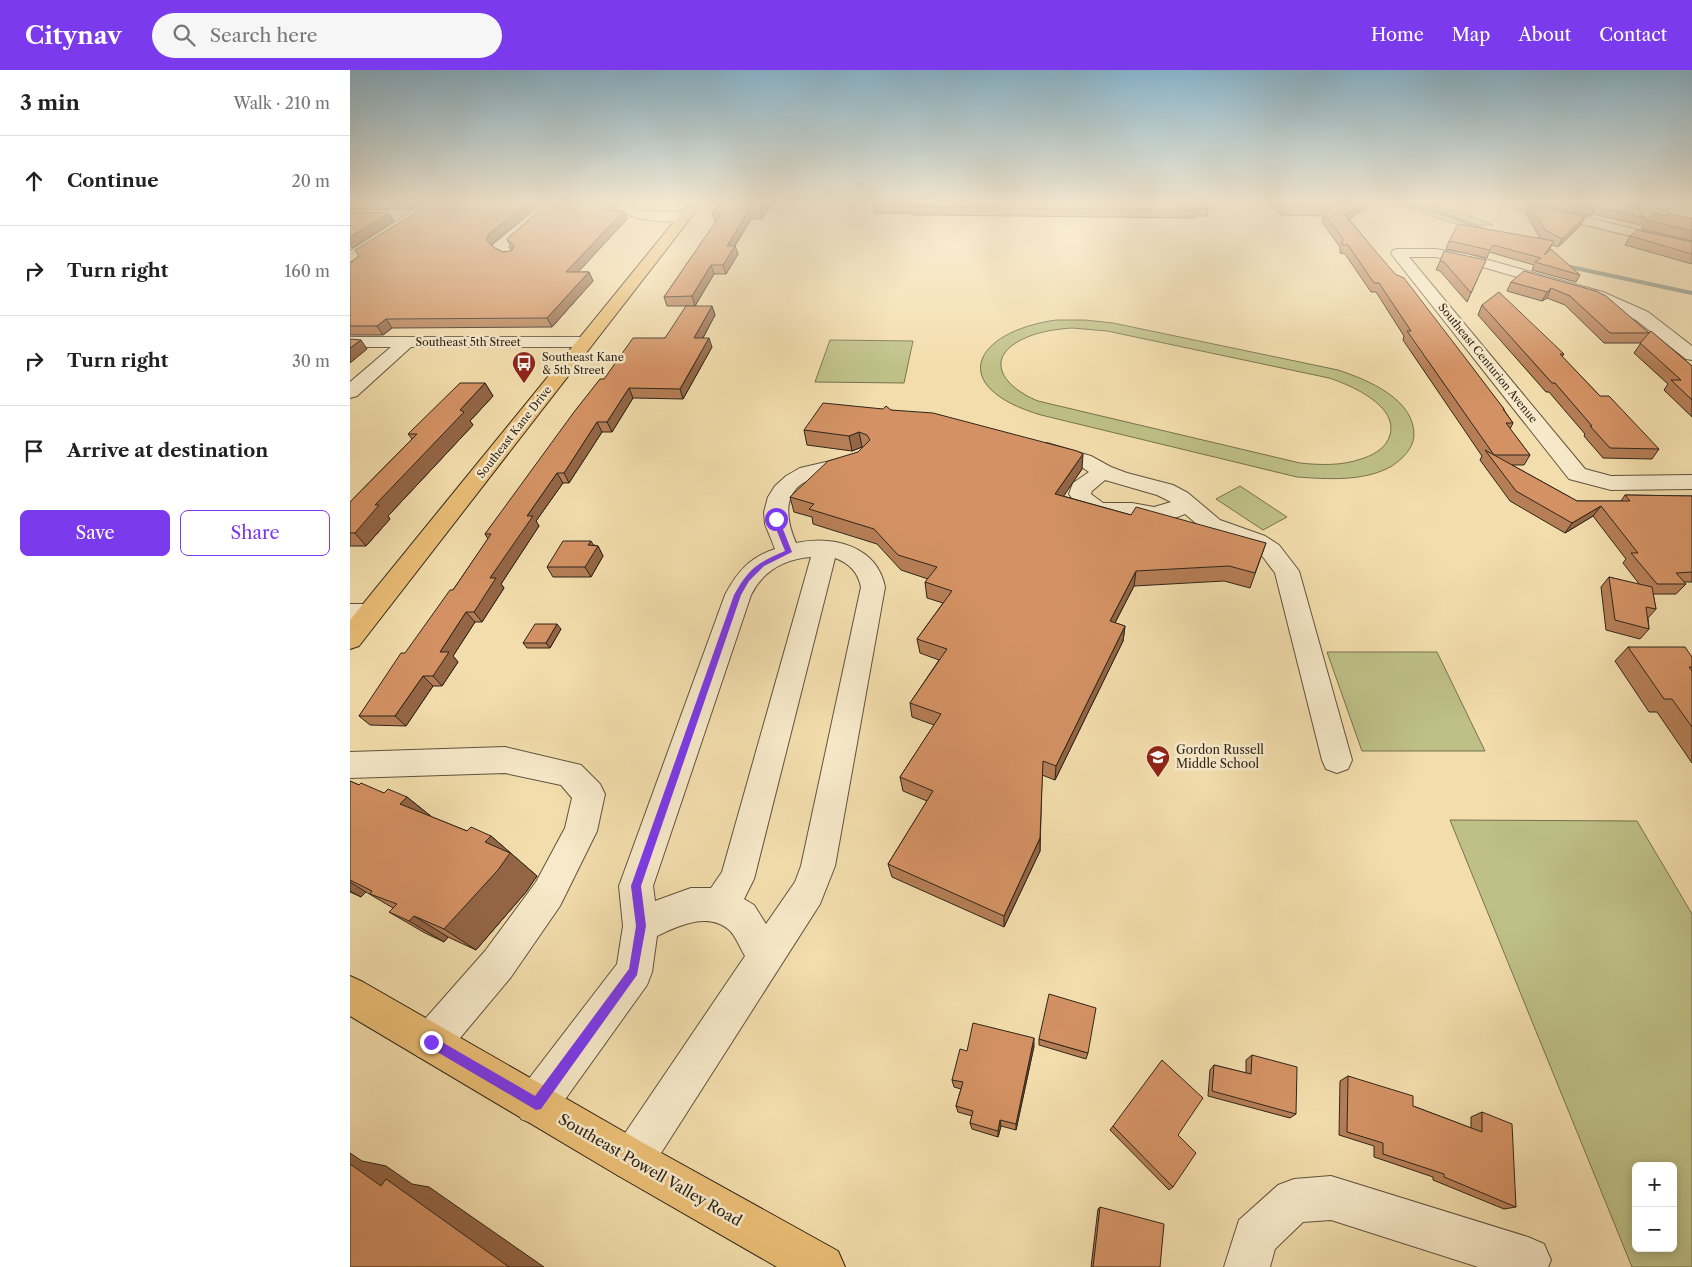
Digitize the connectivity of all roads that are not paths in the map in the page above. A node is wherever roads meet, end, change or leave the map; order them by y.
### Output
1 (652, 258) edge
2 (1402, 258) edge
3 (1466, 258) edge
4 (350, 342) edge
5 (407, 342) junction
6 (585, 342) junction
7 (1692, 355) edge
8 (350, 392) edge
9 (1022, 442) edge
10 (861, 455) edge
11 (1106, 473) junction
12 (1692, 482) edge
13 (1186, 504) junction
14 (1117, 511) junction
15 (825, 549) junction
16 (788, 552) junction
17 (360, 613) edge
18 (350, 639) edge
19 (1337, 760) dead end
20 (350, 765) edge
21 (720, 905) junction
22 (641, 926) junction
23 (765, 956) junction
24 (350, 995) edge
25 (431, 1042) junction
26 (536, 1104) junction
27 (632, 1160) junction
28 (1251, 1252) edge
29 (1528, 1260) dead end
30 (822, 1267) edge

1 - 6 main road, Southeast Kane Drive
2 - 12 street, Southeast Centurion Avenue
3 - 7 street, Southeast Centurion Avenue
4 - 5 street, Southeast 5th Street
5 - 6 street, Southeast 5th Street
5 - 8 street
6 - 17 main road, Southeast Kane Drive
9 - 11 street
10 - 16 street
11 - 13 street
11 - 14 street
11 - 14 street
13 - 14 street
13 - 19 street
15 - 16 street
15 - 21 street
15 - 23 street
16 - 22 street
17 - 18 main road, Southeast Kane Drive
20 - 25 street
21 - 22 street
21 - 23 street
22 - 26 street
23 - 27 street
24 - 25 main road, Southeast Powell Valley Road
25 - 26 main road, Southeast Powell Valley Road
26 - 27 main road, Southeast Powell Valley Road
27 - 30 main road, Southeast Powell Valley Road
28 - 29 street

